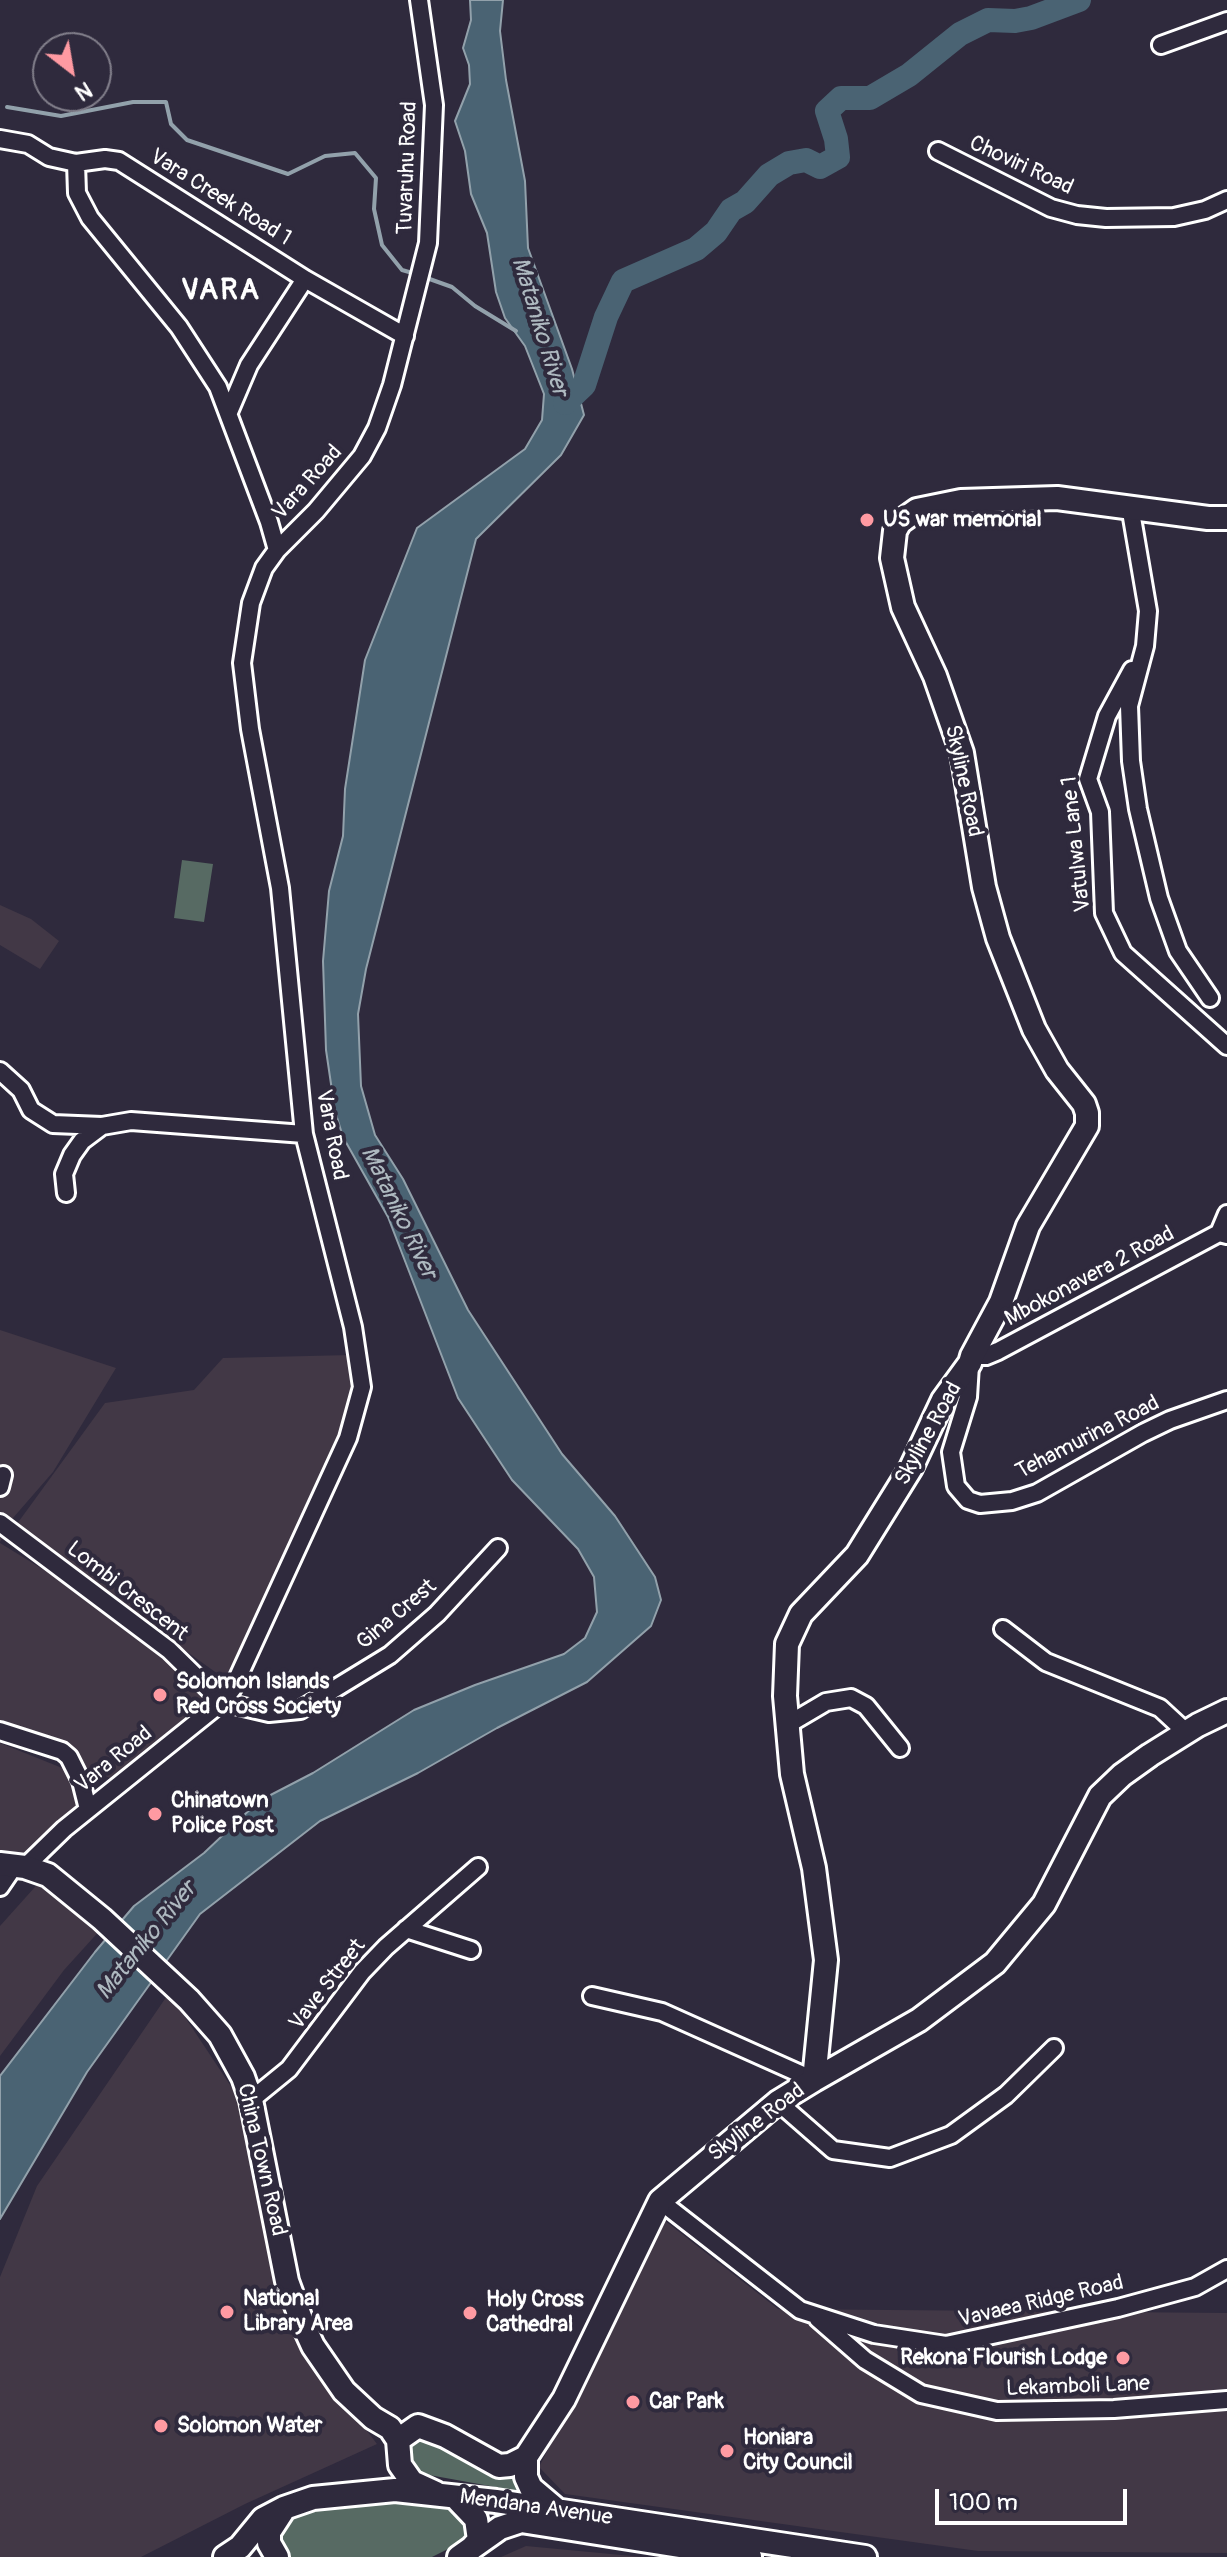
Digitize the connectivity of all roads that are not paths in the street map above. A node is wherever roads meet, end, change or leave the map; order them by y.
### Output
1 (419, 0) edge
2 (1227, 21) edge
3 (1161, 45) dead end
4 (0, 139) edge
5 (938, 151) dead end
6 (76, 163) junction
7 (1227, 200) edge
8 (305, 279) junction
9 (405, 336) junction
10 (229, 412) junction
11 (1130, 506) junction
12 (1227, 518) edge
13 (277, 550) junction
14 (1145, 646) junction
15 (1210, 998) dead end
16 (1227, 1046) edge
17 (0, 1071) edge
18 (102, 1126) junction
19 (304, 1134) junction
20 (66, 1193) dead end
21 (1227, 1214) edge
22 (1223, 1234) edge
23 (971, 1360) junction
24 (1227, 1400) edge
25 (0, 1523) edge
26 (498, 1548) dead end
27 (1003, 1629) dead end
28 (222, 1702) junction
29 (1227, 1711) edge
30 (787, 1725) junction
31 (0, 1731) edge
32 (1186, 1732) junction
33 (900, 1748) dead end
34 (88, 1809) junction
35 (13, 1865) edge
36 (478, 1867) dead end
37 (0, 1887) edge
38 (406, 1929) junction
39 (471, 1950) dead end
40 (592, 1996) dead end
41 (1054, 2048) dead end
42 (814, 2080) junction
43 (251, 2100) junction
44 (778, 2102) junction
45 (660, 2201) junction
46 (1227, 2269) edge
47 (814, 2316) junction
48 (1227, 2400) edge
49 (398, 2440) junction
50 (526, 2457) junction
51 (367, 2493) junction
52 (446, 2496) junction
53 (284, 2508) junction
54 (557, 2510) junction
55 (464, 2554) edge
56 (225, 2557) edge
57 (277, 2557) edge
58 (750, 2557) edge
59 (865, 2557) edge

1 - 9 street, Tuvaruhu Road
2 - 3 street
4 - 6 street, Vara Creek Road 1
5 - 7 street, Choviri Road
6 - 8 street, Vara Creek Road 1
6 - 10 street
8 - 9 street, Vara Creek Road 1
8 - 10 street
9 - 13 street, Vara Road
10 - 13 street
11 - 12 street, Skyline Road
11 - 14 street
11 - 23 street, Skyline Road
13 - 19 street, Vara Road
14 - 15 street
14 - 16 street, Vatulwa Lane 1
17 - 18 street
18 - 19 street
18 - 20 street
19 - 28 street, Vara Road
21 - 22 street
22 - 23 street, Mbokonavera 2 Road
23 - 24 street, Tehamurina Road
23 - 30 street, Skyline Road
25 - 28 street, Lombi Crescent
26 - 28 street, Gina Crest
27 - 32 street
28 - 34 street, Vara Road
29 - 32 street
30 - 33 street
30 - 42 street, Skyline Road
31 - 34 street
32 - 42 street
34 - 35 street, Vara Road
35 - 37 street, Vara Road
35 - 43 street, China Town Road
36 - 38 street, Vave Street
38 - 39 street
38 - 43 street, Vave Street
40 - 42 street
41 - 44 street
42 - 44 street, Skyline Road
43 - 49 street, China Town Road
44 - 45 street, Skyline Road
45 - 47 street, Vavaea Ridge Road
45 - 50 street, Skyline Road
46 - 47 street, Vavaea Ridge Road
47 - 48 street, Lekamboli Lane
49 - 50 street
49 - 51 street
49 - 52 street
50 - 54 street
51 - 52 street, Mendana Avenue
51 - 53 street, Mendana Avenue
52 - 54 street, Mendana Avenue
52 - 55 street
53 - 56 street, Mendana Avenue
53 - 57 street
54 - 59 street, Mendana Avenue
55 - 58 street, Mendana Avenue

